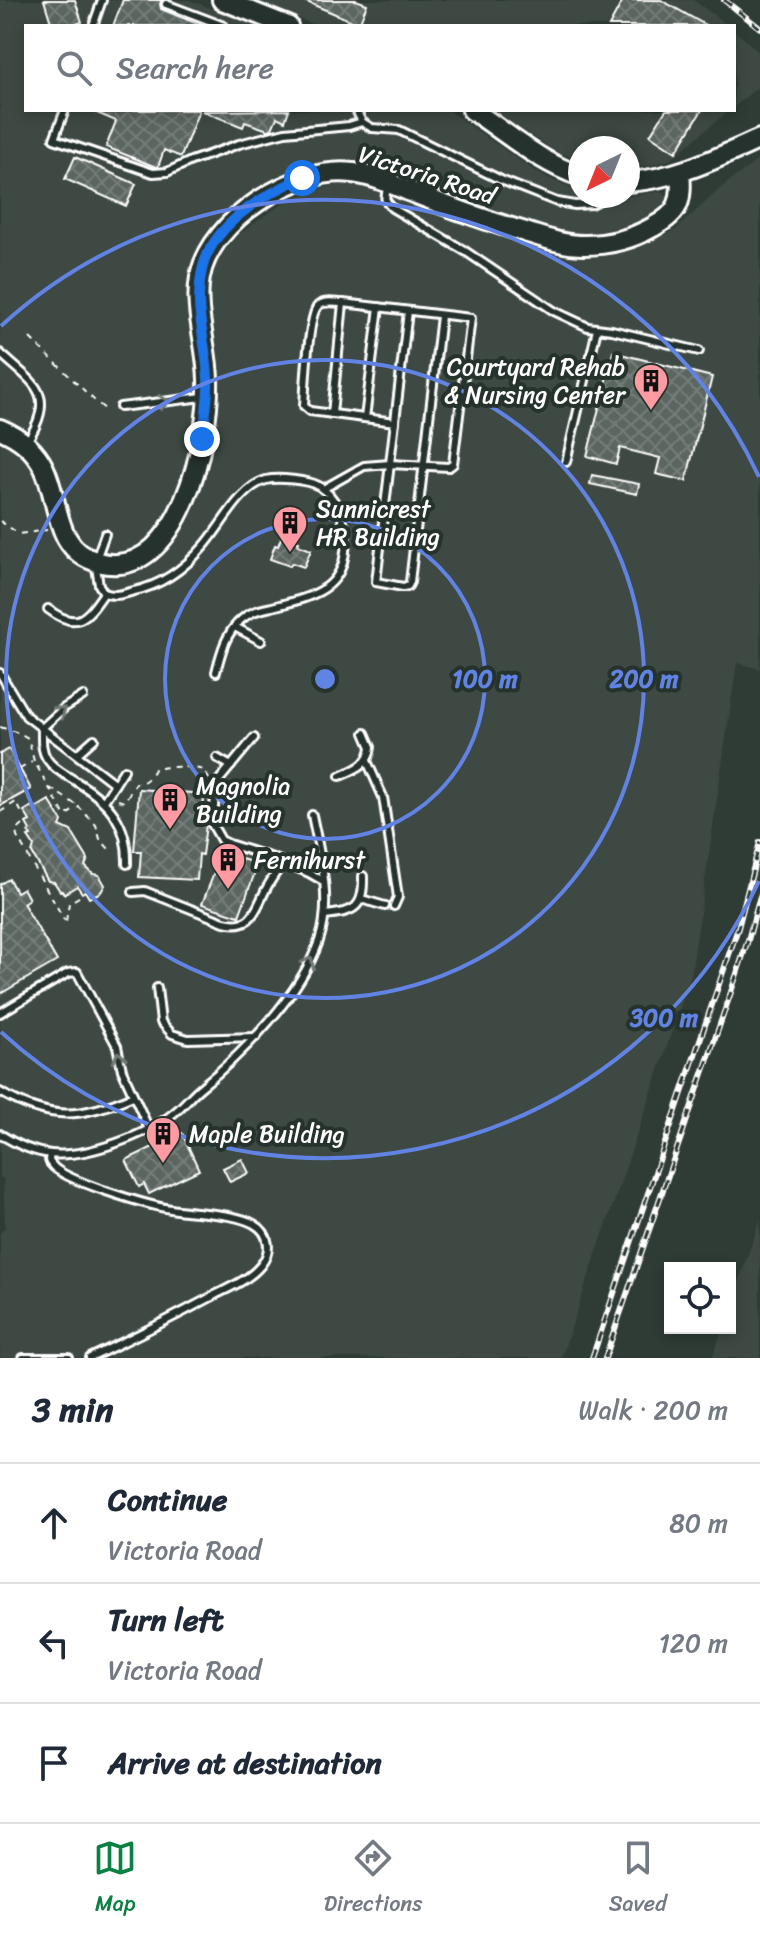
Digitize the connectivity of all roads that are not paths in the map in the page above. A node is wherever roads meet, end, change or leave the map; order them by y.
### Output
1 (102, 0) edge
2 (222, 0) edge
3 (166, 4) dead end
4 (94, 24) edge
5 (219, 24) edge
6 (283, 24) edge
7 (64, 112) edge
8 (357, 112) edge
9 (475, 112) edge
10 (362, 122) junction
11 (760, 139) edge
12 (568, 171) edge
13 (680, 173) junction
14 (640, 181) edge
15 (389, 183) junction
16 (568, 204) edge
17 (343, 303) junction
18 (379, 307) junction
19 (408, 311) junction
20 (441, 316) junction
21 (597, 329) junction
22 (699, 351) dead end
23 (0, 353) edge
24 (208, 397) junction
25 (120, 407) dead end
26 (332, 414) junction
27 (365, 418) junction
28 (395, 422) junction
29 (0, 429) edge
30 (26, 443) junction
31 (566, 462) dead end
32 (390, 464) junction
33 (423, 466) junction
34 (323, 489) junction
35 (105, 534) dead end
36 (95, 562) junction
37 (104, 593) junction
38 (48, 609) dead end
39 (235, 627) junction
40 (261, 641) dead end
41 (216, 672) dead end
42 (0, 673) edge
43 (83, 696) dead end
44 (42, 728) junction
45 (365, 733) dead end
46 (254, 738) dead end
47 (94, 739) dead end
48 (77, 754) junction
49 (217, 758) dead end
50 (367, 761) junction
51 (231, 766) junction
52 (124, 770) dead end
53 (340, 776) dead end
54 (115, 784) junction
55 (104, 801) junction
56 (214, 807) dead end
57 (312, 815) dead end
58 (213, 826) dead end
59 (283, 862) junction
60 (127, 864) dead end
61 (363, 876) dead end
62 (323, 881) junction
63 (133, 892) dead end
64 (361, 899) junction
65 (385, 906) dead end
66 (394, 906) dead end
67 (325, 915) junction
68 (157, 988) dead end
69 (0, 1013) edge
70 (256, 1037) junction
71 (0, 1092) edge
72 (133, 1096) junction
73 (149, 1129) junction
74 (0, 1134) edge
75 (50, 1154) junction
76 (23, 1358) edge
77 (69, 1358) edge
78 (90, 1358) edge

1 - 4 lane
2 - 6 street
3 - 5 lane
7 - 10 lane
8 - 10 lane
9 - 12 street
10 - 16 lane
11 - 13 street
13 - 14 street
13 - 15 street, Victoria Road
15 - 21 lane
15 - 24 street, Victoria Road
17 - 18 lane
17 - 26 lane
17 - 26 lane
18 - 19 lane
18 - 27 lane
19 - 20 lane
19 - 28 lane
20 - 33 lane
20 - 33 lane
21 - 22 lane
21 - 31 lane
23 - 30 lane
25 -> 24 lane
24 - 36 street, Victoria Road
26 - 27 lane
27 - 28 lane
28 - 32 lane
29 - 30 street
30 - 36 street
32 - 33 lane
32 - 33 lane
32 - 34 lane
34 - 37 lane
34 - 39 lane
35 - 36 lane
36 - 37 lane
37 - 38 lane
39 - 40 lane
39 - 41 lane
42 - 44 lane
44 -> 43 lane
44 - 48 lane
44 - 55 lane
45 - 50 lane
46 - 51 lane
47 - 48 lane
48 - 54 lane
49 - 51 lane
50 - 53 lane
50 - 66 lane
51 - 56 lane
52 - 54 lane
54 - 55 lane
55 - 60 lane
57 - 62 lane
58 - 59 lane
59 - 62 lane
59 - 63 lane
61 - 64 lane
62 - 67 lane
64 - 65 lane
64 - 67 lane
70 -> 67 lane
68 - 70 lane
72 -> 69 lane
70 - 73 lane
71 - 72 lane
72 - 73 lane
73 - 75 lane
74 - 75 lane
75 - 78 lane
76 - 77 lane

